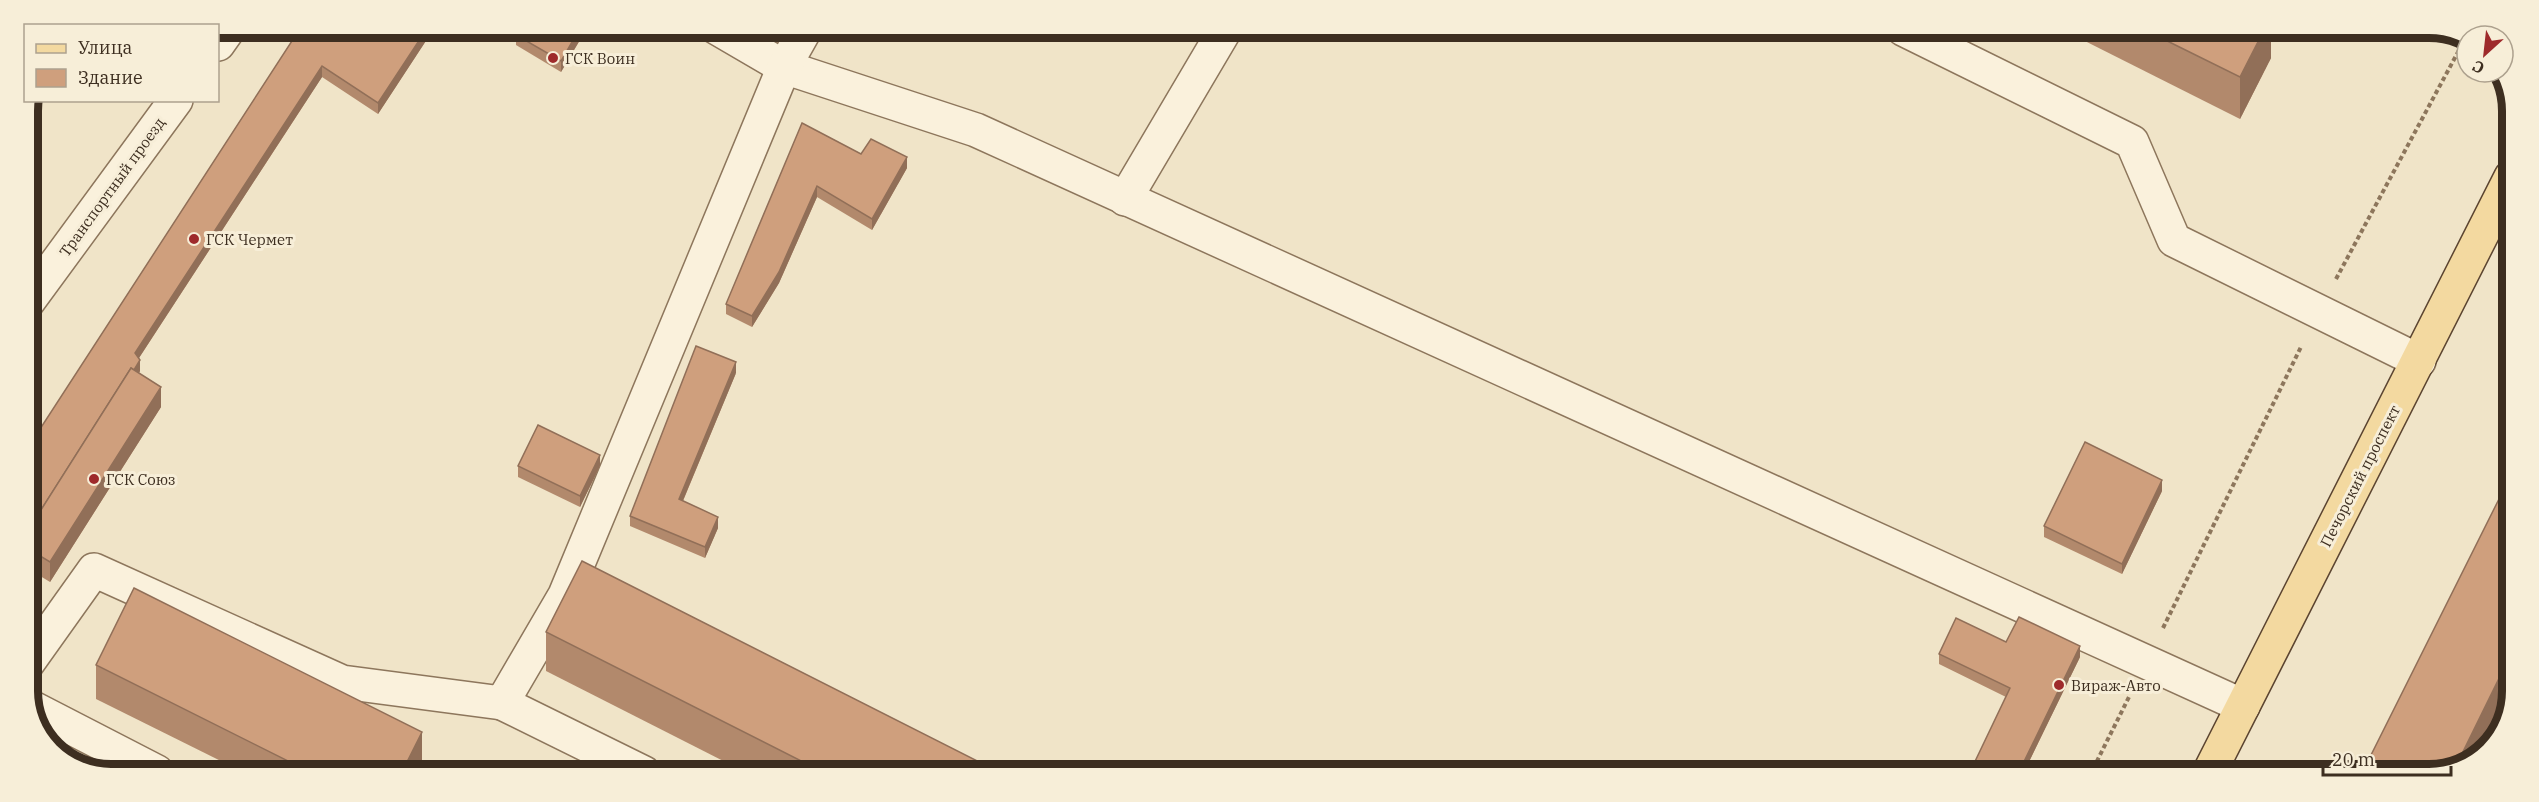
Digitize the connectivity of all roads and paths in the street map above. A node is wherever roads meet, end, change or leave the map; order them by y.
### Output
1 (734, 38) edge
2 (800, 38) edge
3 (1220, 38) edge
4 (1921, 38) edge
5 (2455, 58) edge
6 (783, 67) junction
7 (175, 102) edge
8 (1125, 199) junction
9 (2501, 207) edge
10 (38, 288) edge
11 (2319, 312) junction
12 (2419, 362) junction
13 (38, 649) edge
14 (2146, 662) junction
15 (502, 703) junction
16 (2243, 706) junction
17 (41, 712) edge
18 (141, 764) edge
19 (626, 764) edge
20 (2095, 764) edge
21 (2214, 764) edge

1 - 6 street
2 - 6 street
3 - 8 street
4 - 11 street
5 - 11 path
6 - 8 street
6 - 15 street
7 - 10 street, Транспортный проезд
8 - 14 street
9 - 12 main road, Печорский проспект
11 - 12 street
11 - 14 path
12 - 16 main road, Печорский проспект
13 - 15 street
14 - 16 street
14 - 20 path
15 - 19 street
16 - 21 main road, Печорский проспект
17 - 18 street

